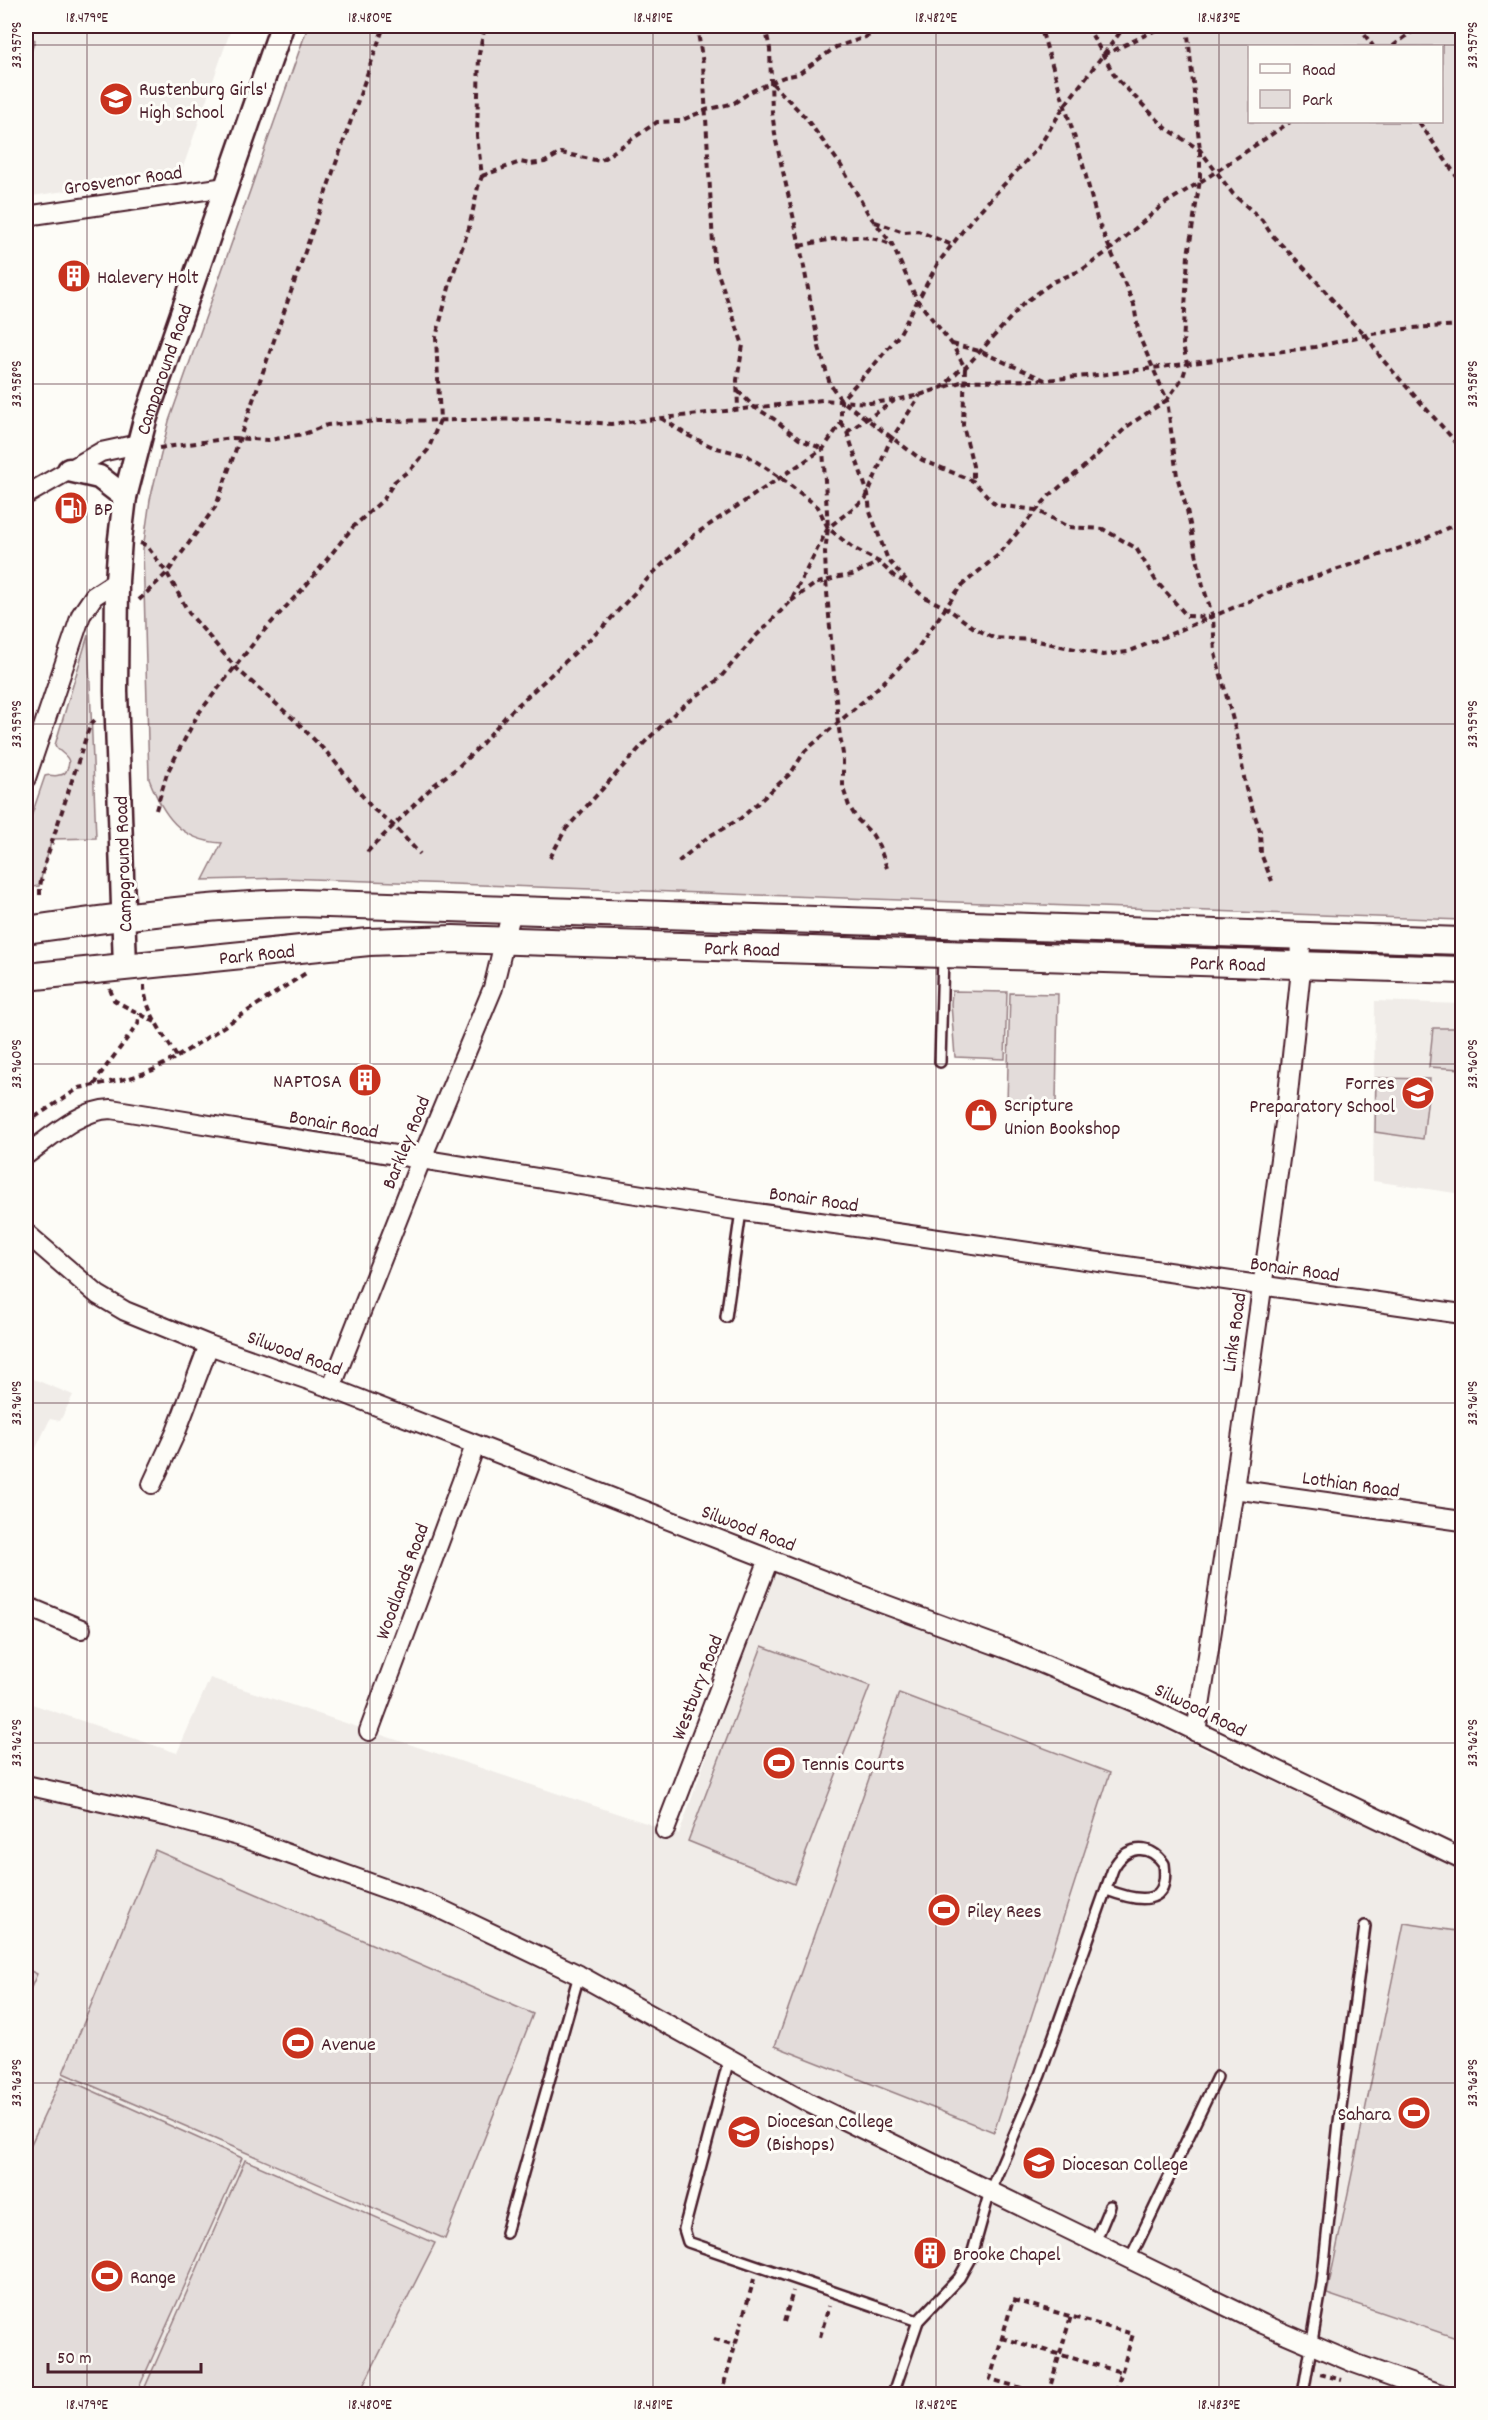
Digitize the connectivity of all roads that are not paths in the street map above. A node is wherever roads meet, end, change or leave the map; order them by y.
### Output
1 (282, 26) edge
2 (226, 187) junction
3 (26, 216) edge
4 (146, 446) junction
5 (69, 470) junction
6 (26, 495) edge
7 (125, 497) junction
8 (117, 581) junction
9 (26, 778) edge
10 (512, 910) junction
11 (124, 916) junction
12 (26, 930) edge
13 (1301, 936) junction
14 (506, 941) junction
15 (1462, 941) edge
16 (943, 954) junction
17 (1299, 965) junction
18 (1462, 970) edge
19 (26, 977) edge
20 (126, 977) junction
21 (940, 1062) dead end
22 (26, 1155) edge
23 (421, 1160) junction
24 (741, 1211) junction
25 (28, 1240) edge
26 (1262, 1286) junction
27 (1462, 1314) edge
28 (726, 1317) dead end
29 (209, 1345) junction
30 (331, 1388) junction
31 (475, 1446) junction
32 (152, 1484) dead end
33 (1233, 1488) junction
34 (1462, 1521) edge
35 (769, 1559) junction
36 (26, 1606) edge
37 (81, 1629) dead end
38 (369, 1731) dead end
39 (1196, 1732) junction
40 (26, 1785) edge
41 (665, 1830) dead end
42 (1462, 1859) edge
43 (1107, 1890) junction
44 (1365, 1926) dead end
45 (579, 1975) junction
46 (729, 2059) junction
47 (1216, 2077) dead end
48 (990, 2191) junction
49 (1110, 2206) dead end
50 (506, 2233) dead end
51 (1095, 2242) junction
52 (1130, 2259) junction
53 (918, 2321) junction
54 (1310, 2344) junction
55 (893, 2394) edge
56 (1303, 2394) edge
57 (1441, 2394) edge

1 - 2 street, Campground Road
2 - 3 street, Grosvenor Road
2 - 4 street, Campground Road
4 - 5 street
4 - 7 street, Campground Road
5 - 6 street
5 - 7 street
7 - 8 street, Campground Road
8 - 9 street
8 - 11 street, Campground Road
10 - 11 main road, Park Road
10 - 13 main road, Park Road
10 - 14 street, Barkley Road
11 - 12 main road, Park Road
11 - 20 street, Campground Road
13 - 15 main road, Park Road
13 - 17 street, Links Road
14 - 16 main road, Park Road
14 - 20 main road, Park Road
14 - 23 street, Barkley Road
16 - 17 main road, Park Road
16 - 21 lane
17 - 18 main road, Park Road
17 - 26 street, Links Road
19 - 20 main road, Park Road
22 - 23 street, Bonair Road
23 - 24 street, Bonair Road
23 - 30 street, Barkley Road
24 - 26 street, Bonair Road
24 - 28 lane
25 - 29 street, Silwood Road
26 - 27 street, Bonair Road
26 - 33 street, Links Road
29 - 30 street, Silwood Road
29 - 32 street
30 - 31 street, Silwood Road
31 - 35 street, Silwood Road
31 - 38 street, Woodlands Road
33 - 34 street, Lothian Road
33 - 39 street, Links Road
35 - 39 street, Silwood Road
35 - 41 street, Westbury Road
36 - 37 street
39 - 42 street, Silwood Road
40 - 45 street
43 - 43 lane
43 - 48 lane
44 - 54 lane
45 - 46 street
45 - 50 lane
46 - 48 street
46 - 53 lane
47 - 52 lane
48 - 51 street
48 - 53 lane
49 - 51 lane
51 - 52 street
52 - 54 street
53 - 55 lane
54 - 56 lane
54 - 57 street

